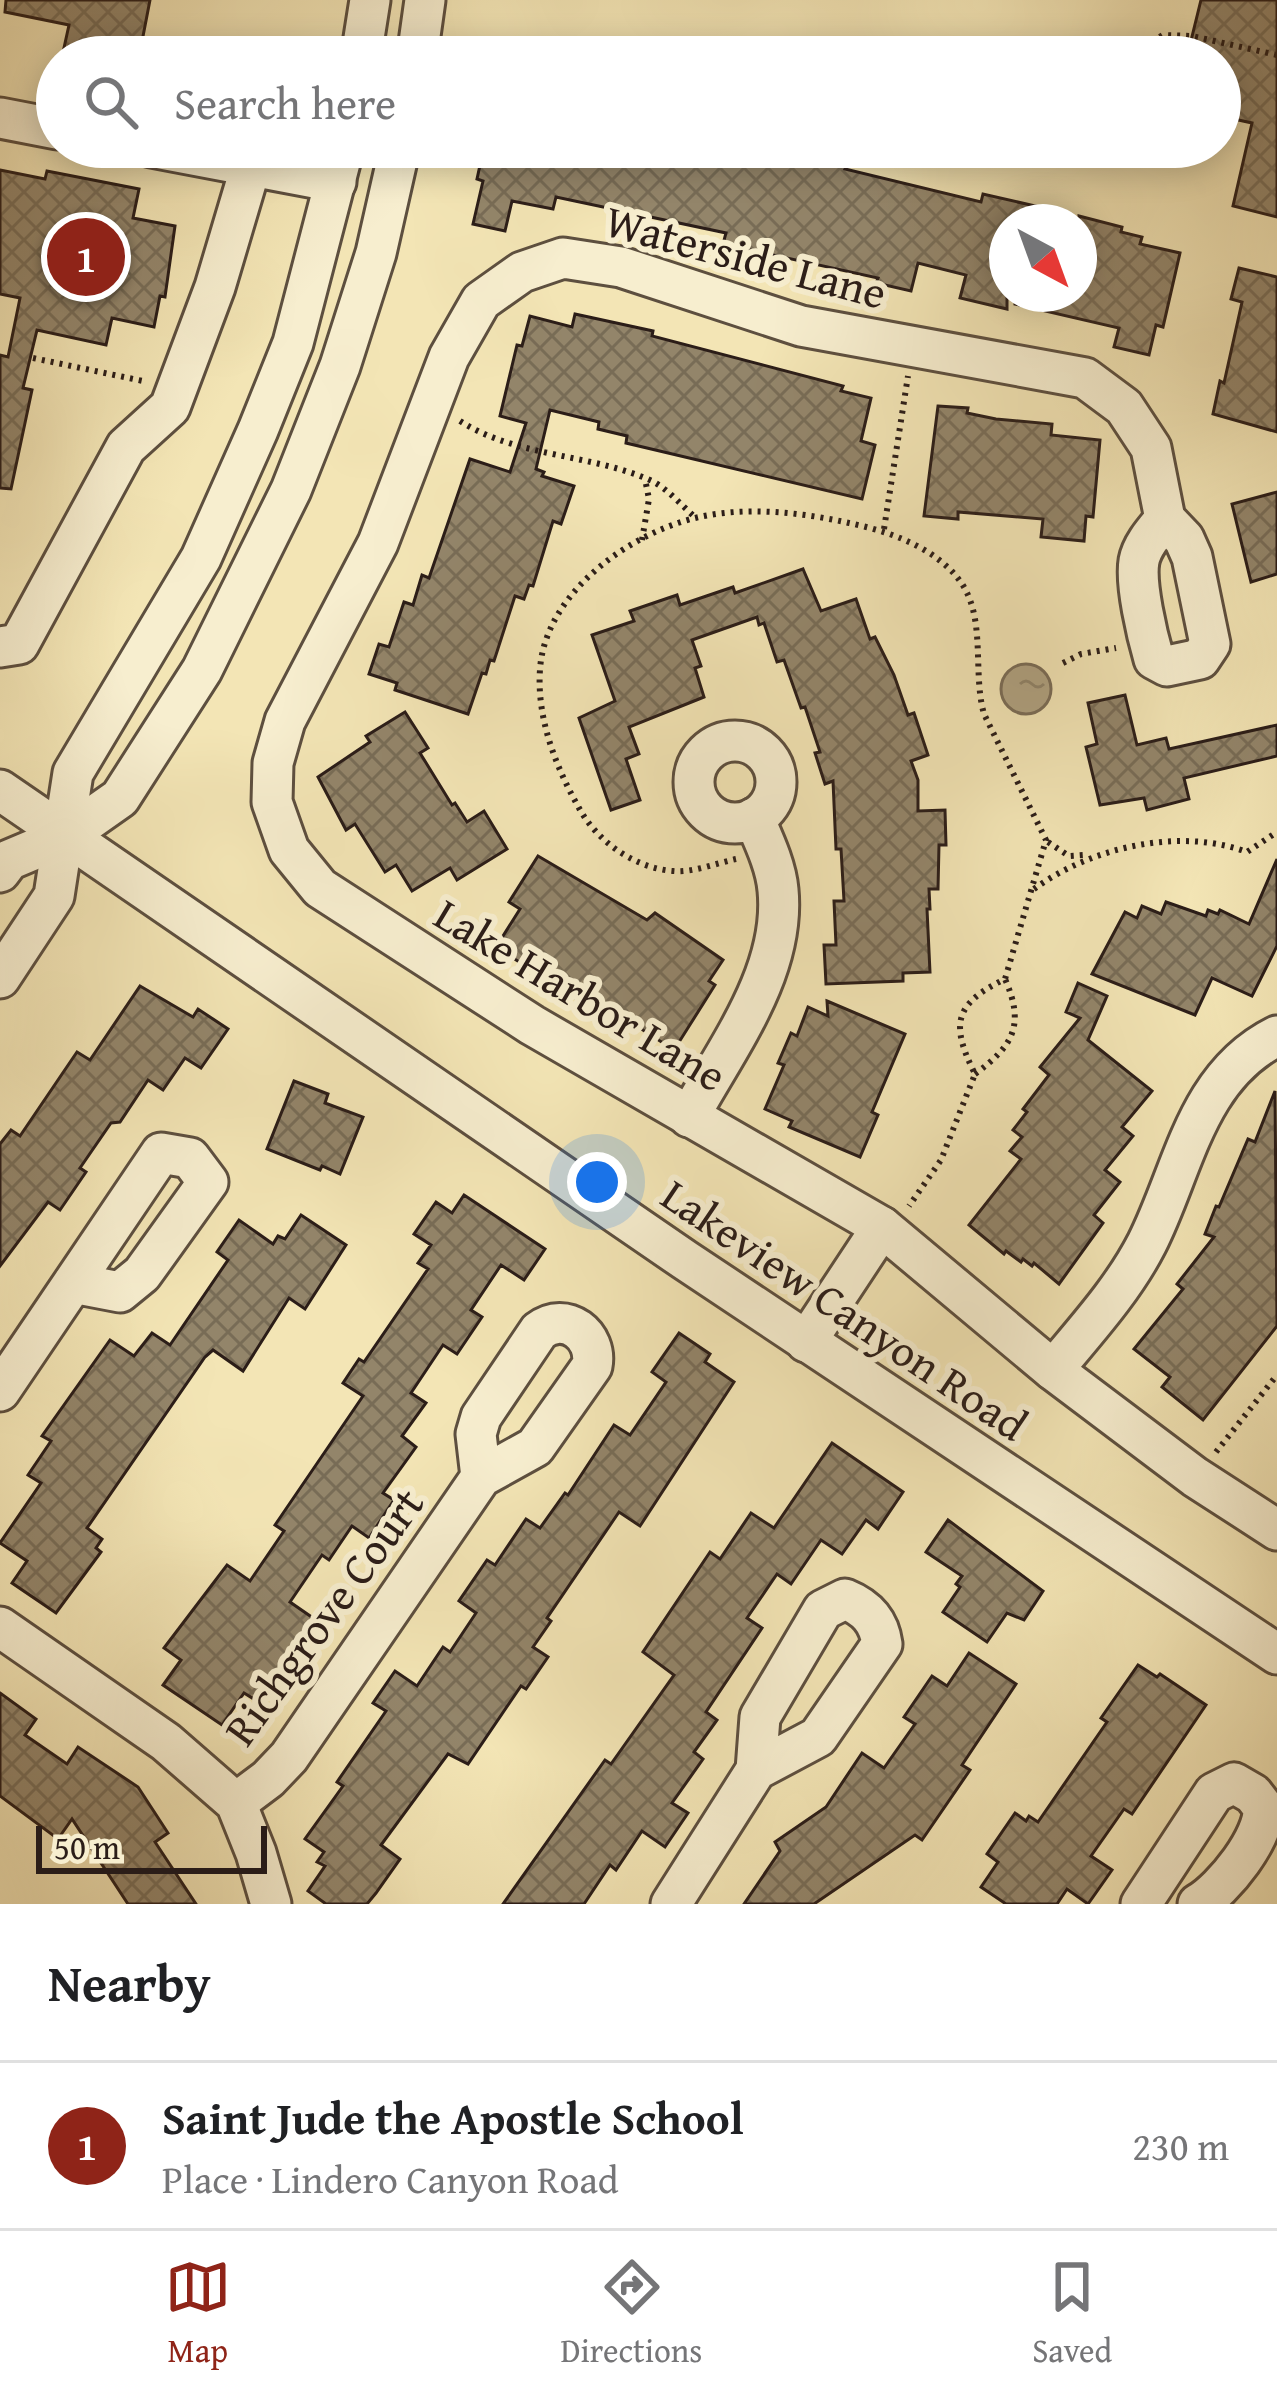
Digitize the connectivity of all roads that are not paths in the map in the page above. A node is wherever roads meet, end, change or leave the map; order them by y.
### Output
1 (370, 0) edge
2 (425, 0) edge
3 (364, 36) edge
4 (420, 36) edge
5 (0, 118) edge
6 (36, 125) edge
7 (250, 168) edge
8 (339, 168) edge
9 (395, 168) edge
10 (1165, 519) junction
11 (0, 647) edge
12 (0, 790) edge
13 (272, 802) joint
14 (761, 835) road end
15 (66, 836) junction
16 (0, 872) edge
17 (0, 978) edge
18 (1277, 1036) edge
19 (689, 1117) junction
20 (882, 1227) junction
21 (73, 1283) dead end
22 (806, 1342) junction
23 (1053, 1370) junction
24 (0, 1391) edge
25 (481, 1477) dead end
26 (1277, 1530) edge
27 (0, 1627) edge
28 (1277, 1654) edge
29 (756, 1770) dead end
30 (236, 1803) junction
31 (272, 1904) edge
32 (670, 1904) edge
33 (1141, 1904) edge
34 (1198, 1904) edge

1 - 3 street
2 - 4 street
5 - 6 street
7 - 11 street
8 - 15 street
9 - 15 street
10 - 10 street, Waterside Lane
10 - 13 street, Waterside Lane
12 - 15 street, Lakeview Canyon Road
13 - 19 street, Lake Harbor Lane
14 - 19 street
15 - 16 street
15 - 17 street
15 - 22 street, Lakeview Canyon Road
18 - 23 street
19 - 20 street, Lake Harbor Lane
20 - 22 street
20 - 23 street, Lake Harbor Lane
21 - 24 street
22 - 28 street, Lakeview Canyon Road
23 - 26 street, Lake Harbor Lane
25 - 30 street, Richgrove Court
27 - 30 street
29 - 32 street
30 - 31 street
33 - 34 street

